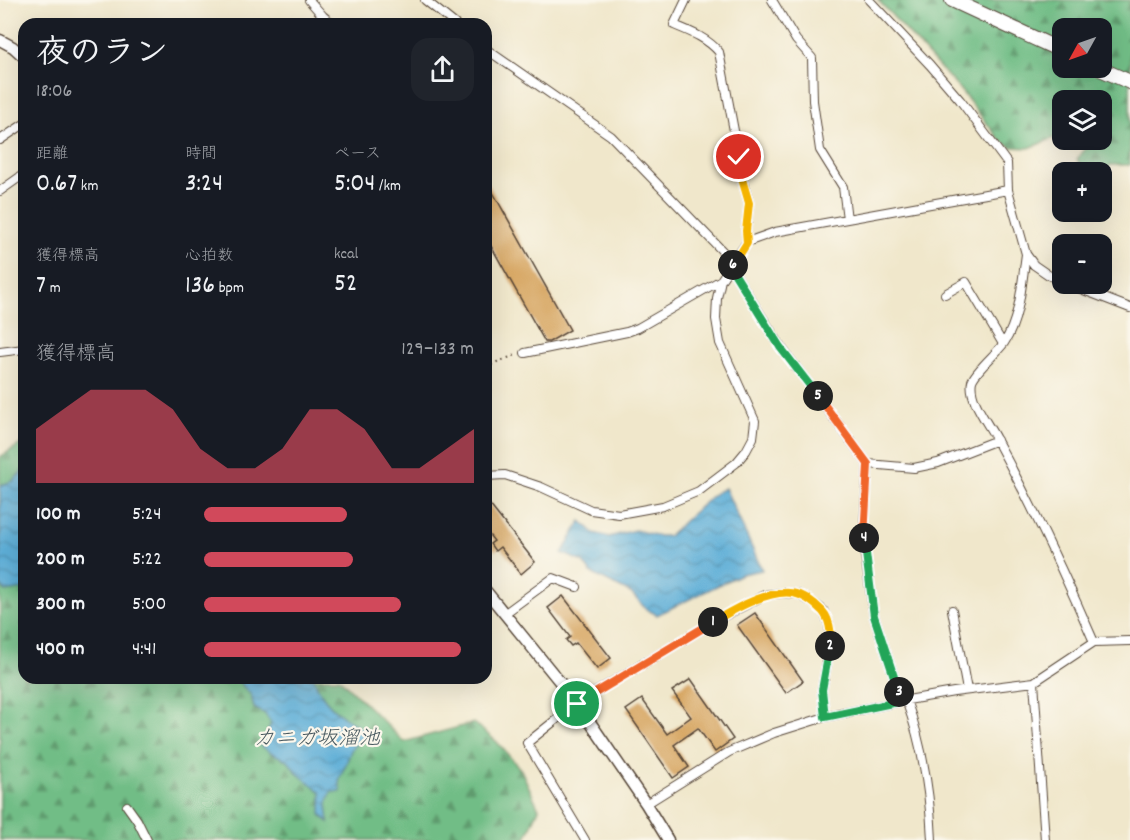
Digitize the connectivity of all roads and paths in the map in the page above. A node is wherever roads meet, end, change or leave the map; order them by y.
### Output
1 (309, 0) edge
2 (425, 0) edge
3 (686, 0) edge
4 (771, 0) edge
5 (870, 0) edge
6 (952, 0) edge
7 (326, 18) edge
8 (448, 18) edge
9 (0, 40) edge
10 (1052, 46) edge
11 (18, 52) edge
12 (492, 53) edge
13 (1112, 74) edge
14 (1130, 82) edge
15 (18, 128) edge
16 (0, 140) edge
17 (18, 178) edge
18 (1008, 190) junction
19 (0, 191) edge
20 (847, 219) junction
21 (747, 243) junction
22 (1026, 254) junction
23 (732, 265) junction
24 (1052, 277) edge
25 (722, 280) junction
26 (945, 294) dead end
27 (1094, 294) edge
28 (1130, 308) edge
29 (1004, 344) junction
30 (18, 350) edge
31 (0, 352) edge
32 (525, 352) joint
33 (492, 365) edge
34 (997, 440) junction
35 (868, 464) junction
36 (492, 476) edge
37 (577, 587) dead end
38 (492, 599) edge
39 (952, 610) dead end
40 (504, 614) junction
41 (1130, 641) edge
42 (1094, 642) junction
43 (1034, 681) junction
44 (967, 690) junction
45 (904, 701) junction
46 (577, 704) junction
47 (825, 717) junction
48 (646, 804) junction
49 (127, 806) dead end
50 (147, 840) edge
51 (585, 840) edge
52 (668, 840) edge
53 (932, 840) edge
54 (1045, 840) edge

1 - 7 street
2 - 8 street
3 - 21 street
4 - 20 street
5 - 18 street
6 - 10 highway
9 - 11 street
12 - 23 street
13 - 14 highway
15 - 16 street
17 - 19 street
18 - 20 street
18 - 22 street
20 - 21 street
21 - 23 street
22 - 24 street
22 - 29 street
23 - 25 street
23 - 35 street
25 - 32 street
25 - 36 street
26 - 29 street
27 - 28 street
29 - 34 street
30 - 31 street
32 - 33 path
34 - 35 street
34 - 42 street
35 - 45 street
37 - 40 street
38 - 40 street
39 - 44 street
40 - 46 street
41 - 42 street
42 - 43 street
43 - 44 street
43 - 54 street
44 - 45 street
45 - 47 street
45 - 53 street
46 - 47 street
46 - 48 street
46 - 51 street
47 - 48 street
48 - 52 street
49 - 50 street

